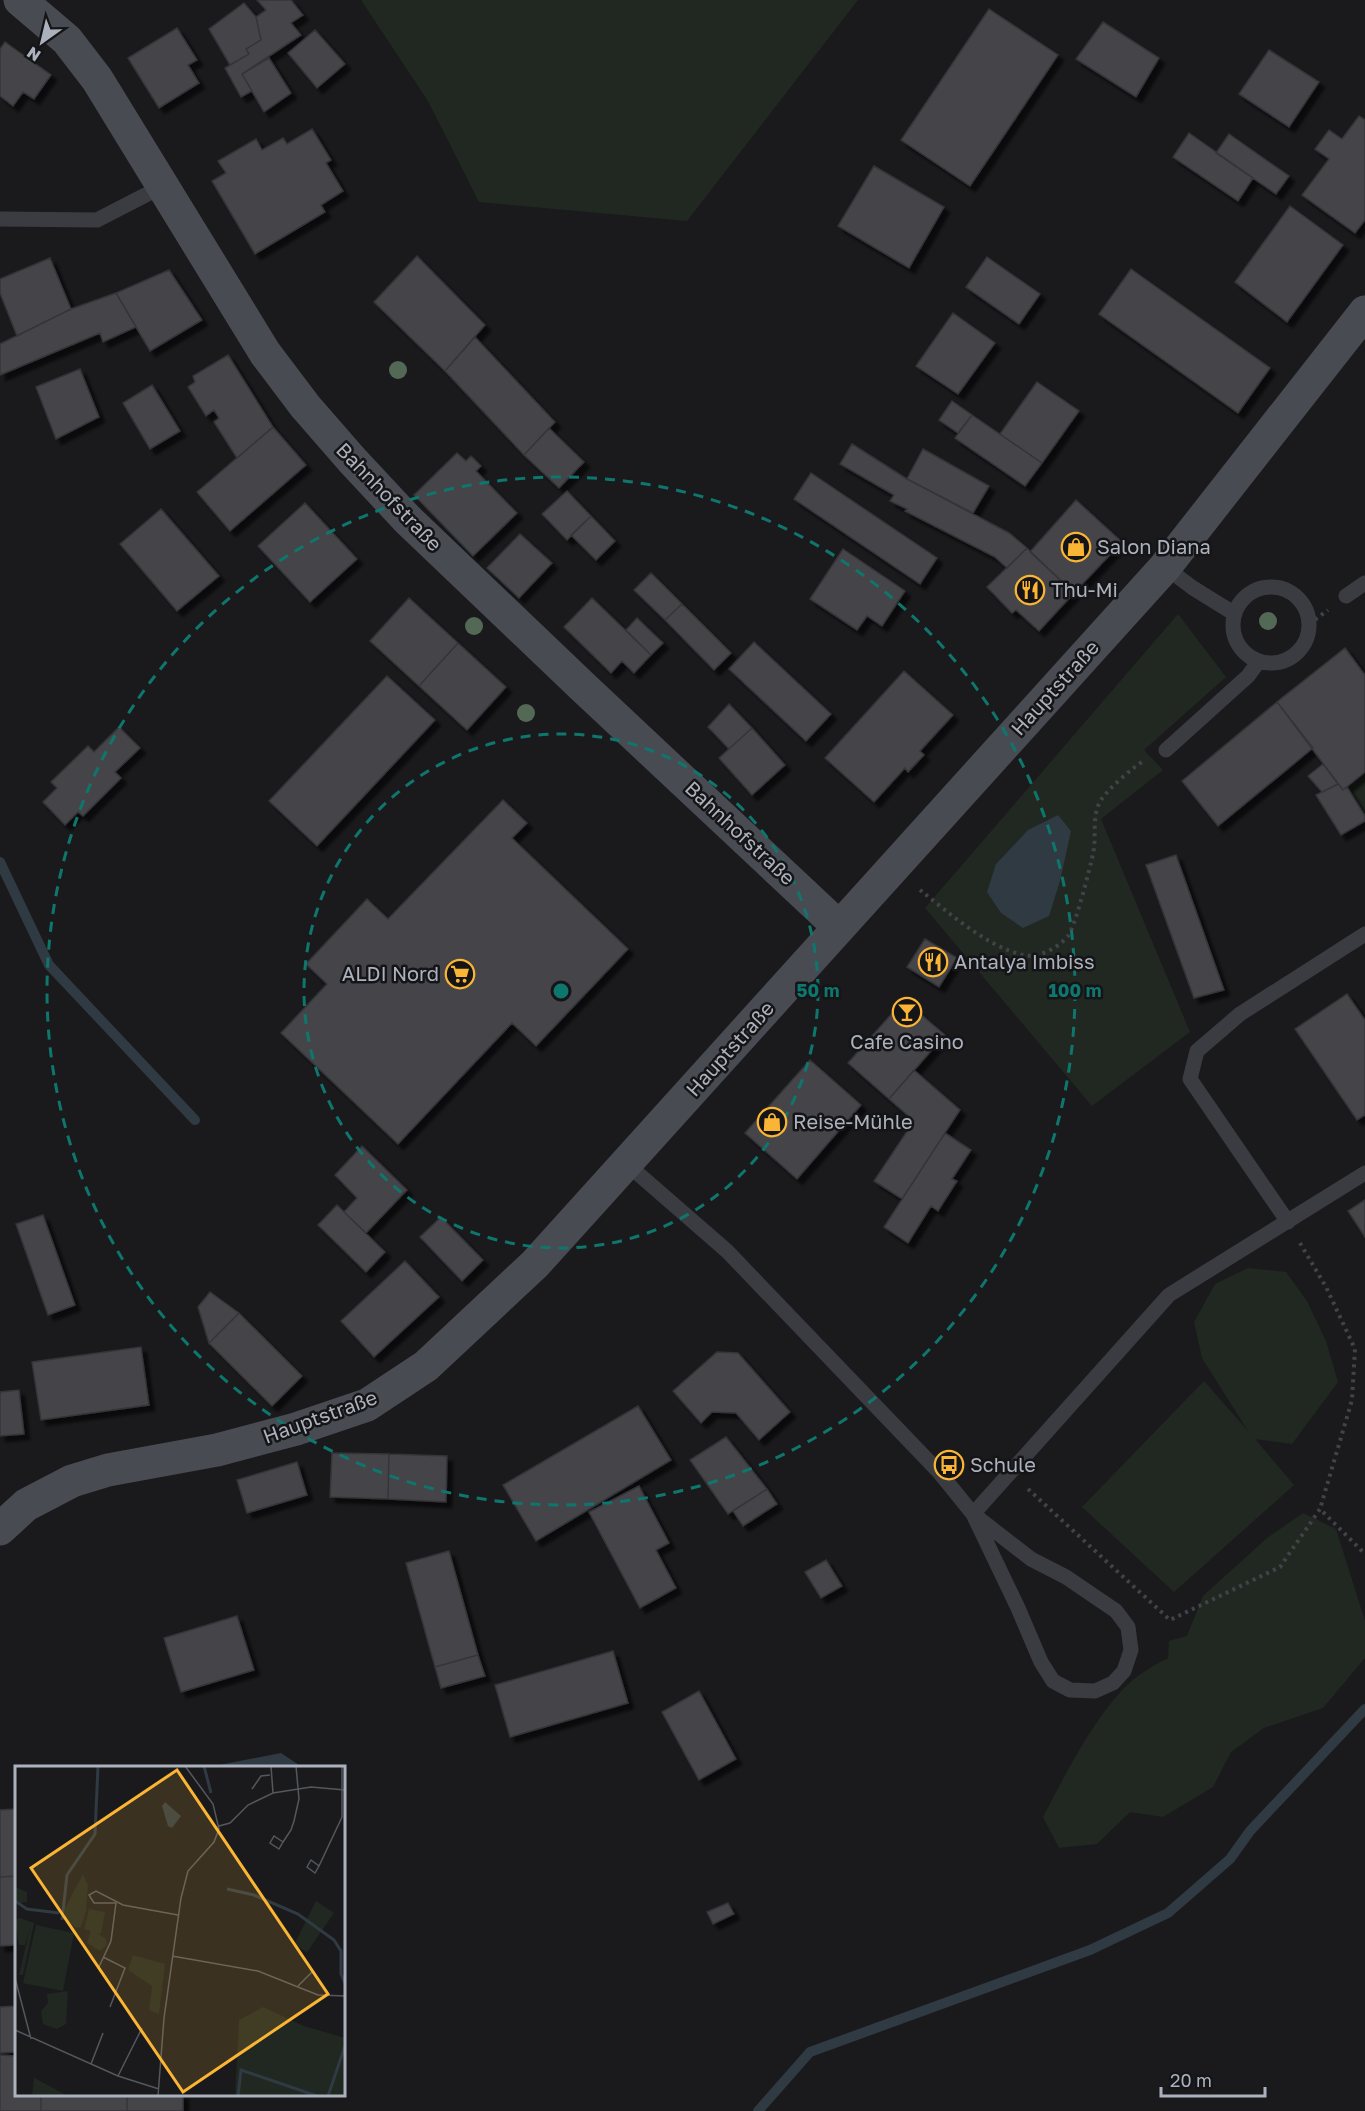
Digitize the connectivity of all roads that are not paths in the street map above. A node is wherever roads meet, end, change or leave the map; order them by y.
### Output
1 (20, 0) edge
2 (163, 186) junction
3 (0, 219) edge
4 (1365, 312) edge
5 (1165, 567) junction
6 (1365, 584) edge
7 (1346, 596) dead end
8 (1235, 614) junction
9 (1259, 661) junction
10 (1166, 750) road end
11 (839, 927) junction
12 (1365, 934) edge
13 (627, 1164) junction
14 (1365, 1173) edge
15 (1288, 1222) junction
16 (973, 1515) junction
17 (0, 1529) edge

1 - 2 main road, Bahnhofstraße
2 - 3 lane
2 - 11 main road, Bahnhofstraße
4 - 5 main road, Hauptstraße
5 - 8 lane
5 - 11 main road, Hauptstraße
6 - 7 lane
8 - 9 lane
8 - 9 lane
9 - 10 lane
11 - 13 main road, Hauptstraße
12 - 15 lane
13 - 16 lane
13 - 17 main road, Hauptstraße
14 - 15 lane
15 - 16 lane
16 - 16 lane

